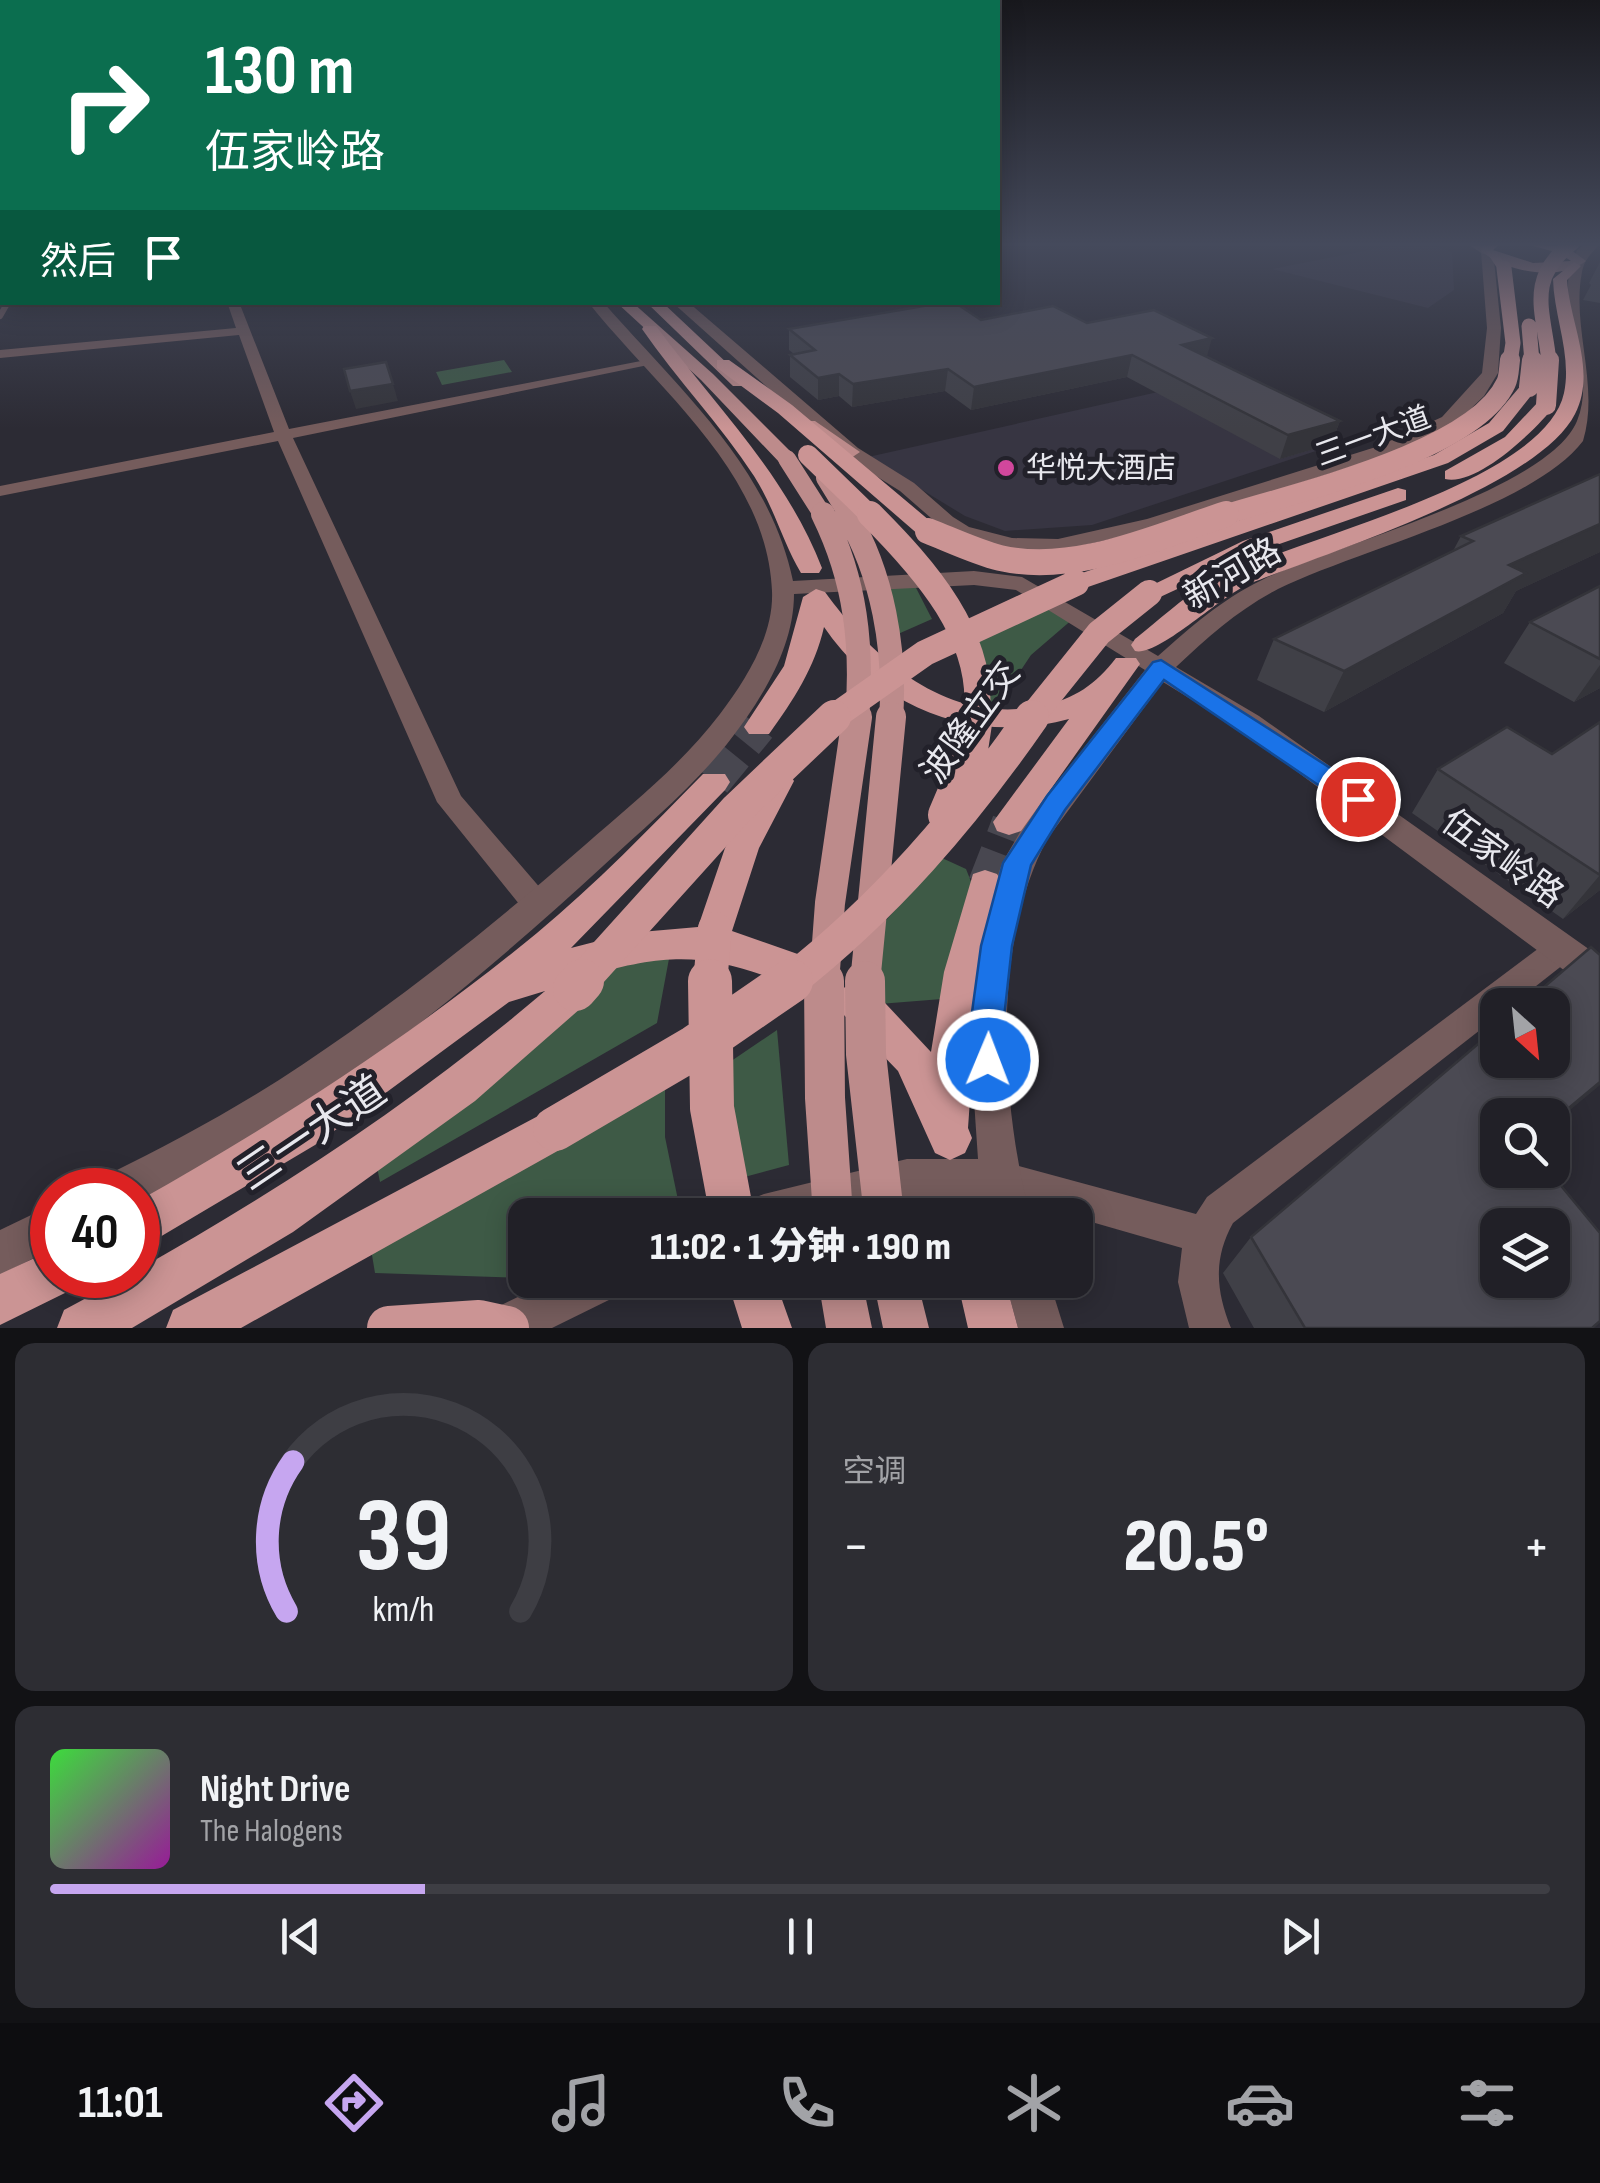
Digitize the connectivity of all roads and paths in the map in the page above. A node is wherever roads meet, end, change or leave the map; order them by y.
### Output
1 (235, 305) edge
2 (597, 305) edge
3 (627, 305) edge
4 (655, 305) edge
5 (682, 305) edge
6 (1493, 305) edge
7 (1503, 305) edge
8 (1526, 305) edge
9 (1544, 305) edge
10 (1563, 305) edge
11 (1578, 305) edge
12 (650, 329) junction
13 (243, 330) junction
14 (0, 354) edge
15 (646, 364) junction
16 (722, 364) junction
17 (1504, 387) junction
18 (1592, 398) edge
19 (785, 409) junction
20 (1512, 412) junction
21 (1534, 420) junction
22 (282, 433) junction
23 (1480, 438) junction
24 (1505, 445) junction
25 (1424, 450) junction
26 (851, 452) junction
27 (798, 457) junction
28 (1494, 475) junction
29 (0, 491) edge
30 (1012, 544) junction
31 (810, 568) dead end
32 (1008, 580) junction
33 (1076, 583) joint
34 (783, 588) junction
35 (1150, 592) joint
36 (1143, 659) junction
37 (1105, 691) junction
38 (759, 726) tunnel mouth
39 (798, 750) junction
40 (714, 782) tunnel mouth
41 (1009, 822) tunnel mouth
42 (905, 880) junction
43 (985, 884) tunnel mouth
44 (538, 906) junction
45 (1562, 948) junction
46 (1600, 977) edge
47 (575, 989) joint
48 (492, 992) junction
49 (160, 1169) edge
50 (1004, 1197) edge
51 (727, 1198) edge
52 (831, 1198) edge
53 (833, 1198) edge
54 (882, 1198) edge
55 (160, 1214) edge
56 (1203, 1236) junction
57 (30, 1237) edge
58 (0, 1253) edge
59 (30, 1285) edge
60 (565, 1298) edge
61 (758, 1298) edge
62 (843, 1298) edge
63 (900, 1298) edge
64 (986, 1298) edge
65 (1032, 1298) edge
66 (0, 1300) edge
67 (82, 1328) edge
68 (191, 1328) edge
69 (389, 1328) edge
70 (505, 1328) edge
71 (768, 1328) edge
72 (849, 1328) edge
73 (906, 1328) edge
74 (993, 1328) edge
75 (1041, 1328) edge
76 (1210, 1328) edge

1 - 13 street
2 - 15 street
3 - 12 main road
4 - 16 main road
5 - 26 street
6 - 30 street
7 - 17 highway, bridge
8 - 20 highway, 三一大道, bridge
9 - 21 highway, 三一大道, bridge
10 - 18 highway
11 - 18 street
12 - 27 main road
12 - 31 highway
13 - 14 street
13 - 22 street
15 - 22 street
15 - 34 street
16 - 19 highway
16 - 27 main road
17 - 20 highway
17 - 25 highway, bridge
18 - 21 highway
18 - 28 highway
18 - 36 street, 新河路
19 - 25 highway, bridge
19 - 26 main road
20 - 23 highway, 三一大道
21 - 24 highway, 三一大道
22 - 29 street
22 - 44 street
23 - 25 highway
23 - 33 highway, 三一大道
24 - 28 highway
24 - 35 highway, 三一大道
26 - 30 street
27 - 42 highway, bridge
27 - 52 main road, bridge
27 - 54 main road, 波隆立交, bridge
28 - 36 highway
30 - 32 street
32 - 34 street
32 - 36 street, 伍家岭路
33 - 39 highway, 波隆立交, bridge
34 - 44 street
35 - 42 highway, 波隆立交, bridge
36 - 37 highway
36 - 45 street, 伍家岭路
36 - 50 street, 新河路
37 - 38 highway
37 - 41 highway
39 - 47 highway, 波隆立交, bridge
39 - 51 highway, bridge
40 - 48 highway
42 - 68 highway, 波隆立交, bridge
43 - 48 highway
44 - 49 street
45 - 46 street, 伍家岭路
45 - 56 street
47 - 67 highway, 三一大道
48 - 55 highway
50 - 53 street
50 - 56 street
56 - 76 street
57 - 58 street
59 - 66 highway
60 - 70 street
61 - 71 highway
62 - 72 main road
63 - 73 main road
64 - 74 highway
65 - 75 street
69 - 70 highway, bridge

